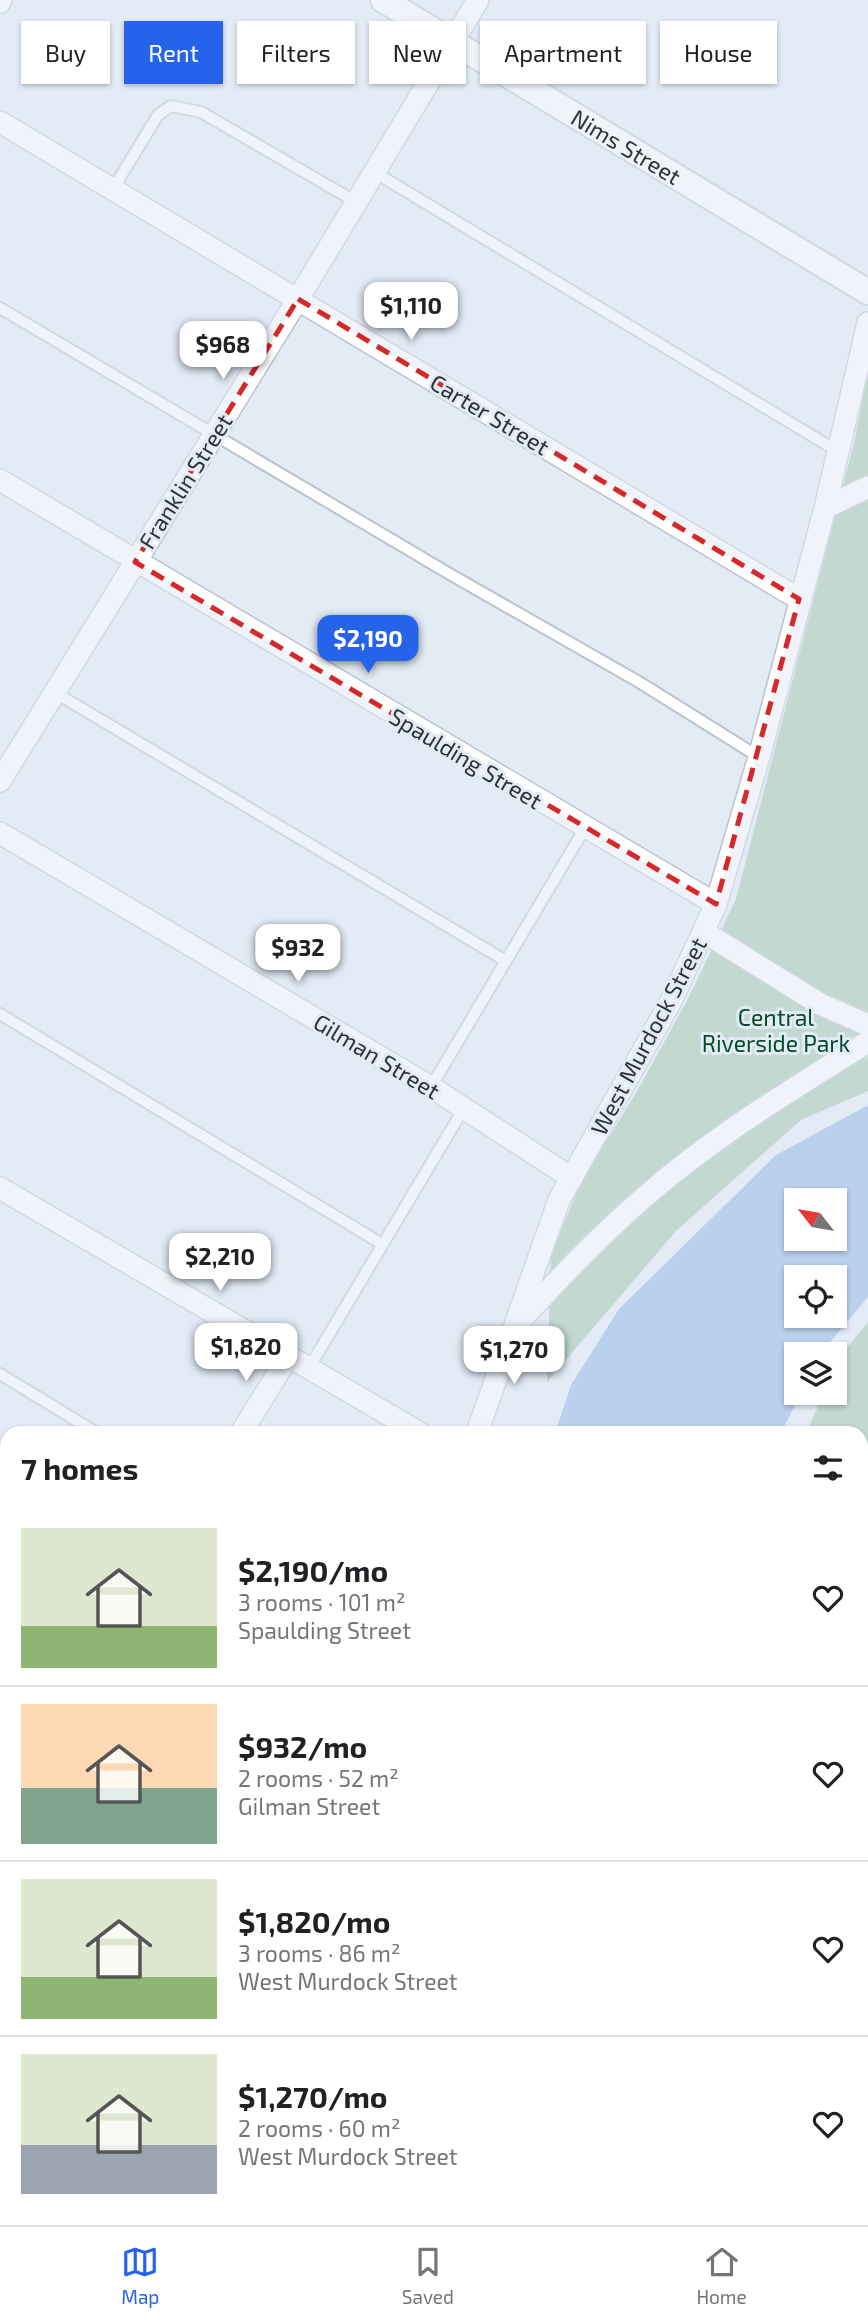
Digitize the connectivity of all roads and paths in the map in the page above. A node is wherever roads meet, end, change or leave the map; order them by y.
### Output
1 (383, 0) edge
2 (478, 0) edge
3 (419, 21) edge
4 (465, 21) edge
5 (466, 49) edge
6 (427, 84) edge
7 (0, 122) edge
8 (374, 172) junction
9 (113, 189) junction
10 (356, 202) junction
11 (868, 292) edge
12 (298, 299) junction
13 (0, 308) edge
14 (868, 323) edge
15 (214, 434) junction
16 (839, 453) junction
17 (0, 480) edge
18 (868, 486) edge
19 (825, 508) junction
20 (135, 562) junction
21 (799, 599) junction
22 (54, 692) junction
23 (759, 757) junction
24 (0, 781) edge
25 (585, 828) junction
26 (0, 833) edge
27 (716, 904) junction
28 (704, 932) junction
29 (506, 961) junction
30 (0, 1014) edge
31 (868, 1026) edge
32 (868, 1042) edge
33 (431, 1087) junction
34 (464, 1108) junction
35 (570, 1177) junction
36 (0, 1188) edge
37 (382, 1244) junction
38 (513, 1327) junction
39 (288, 1357) junction
40 (309, 1368) junction
41 (0, 1374) edge
42 (85, 1426) edge
43 (245, 1426) edge
44 (408, 1426) edge
45 (479, 1426) edge

1 - 3 street, Nims Street
2 - 4 street, Franklin Street
5 - 11 street, Nims Street
6 - 8 street, Franklin Street
7 - 9 street, Carter Street
8 - 10 street, Franklin Street
8 - 16 lane
9 - 10 lane
9 - 12 street, Carter Street
10 - 12 street, Franklin Street
12 - 15 street, Franklin Street
12 - 21 street, Carter Street
13 - 15 lane
14 - 16 street, West Murdock Street
15 - 20 street, Franklin Street
15 - 23 lane
16 - 19 street, West Murdock Street
17 - 20 street, Spaulding Street
18 - 19 street
19 - 21 street, West Murdock Street
20 - 22 street, Franklin Street
20 - 25 street, Spaulding Street
21 - 23 street, West Murdock Street
22 - 24 street, Franklin Street
22 - 29 lane
23 - 27 street, West Murdock Street
25 - 27 street, Spaulding Street
25 - 29 lane
26 - 33 street, Gilman Street
27 - 28 street, West Murdock Street
28 - 31 street
28 - 35 street, West Murdock Street
29 - 33 lane
30 - 37 lane
32 - 38 street
33 - 34 street, Gilman Street
34 - 35 street, Gilman Street
34 - 37 lane
35 - 38 street, West Murdock Street
36 - 39 street
37 - 40 lane
38 - 45 street, West Murdock Street
39 - 40 street
39 - 43 street
40 - 44 street
41 - 42 lane

